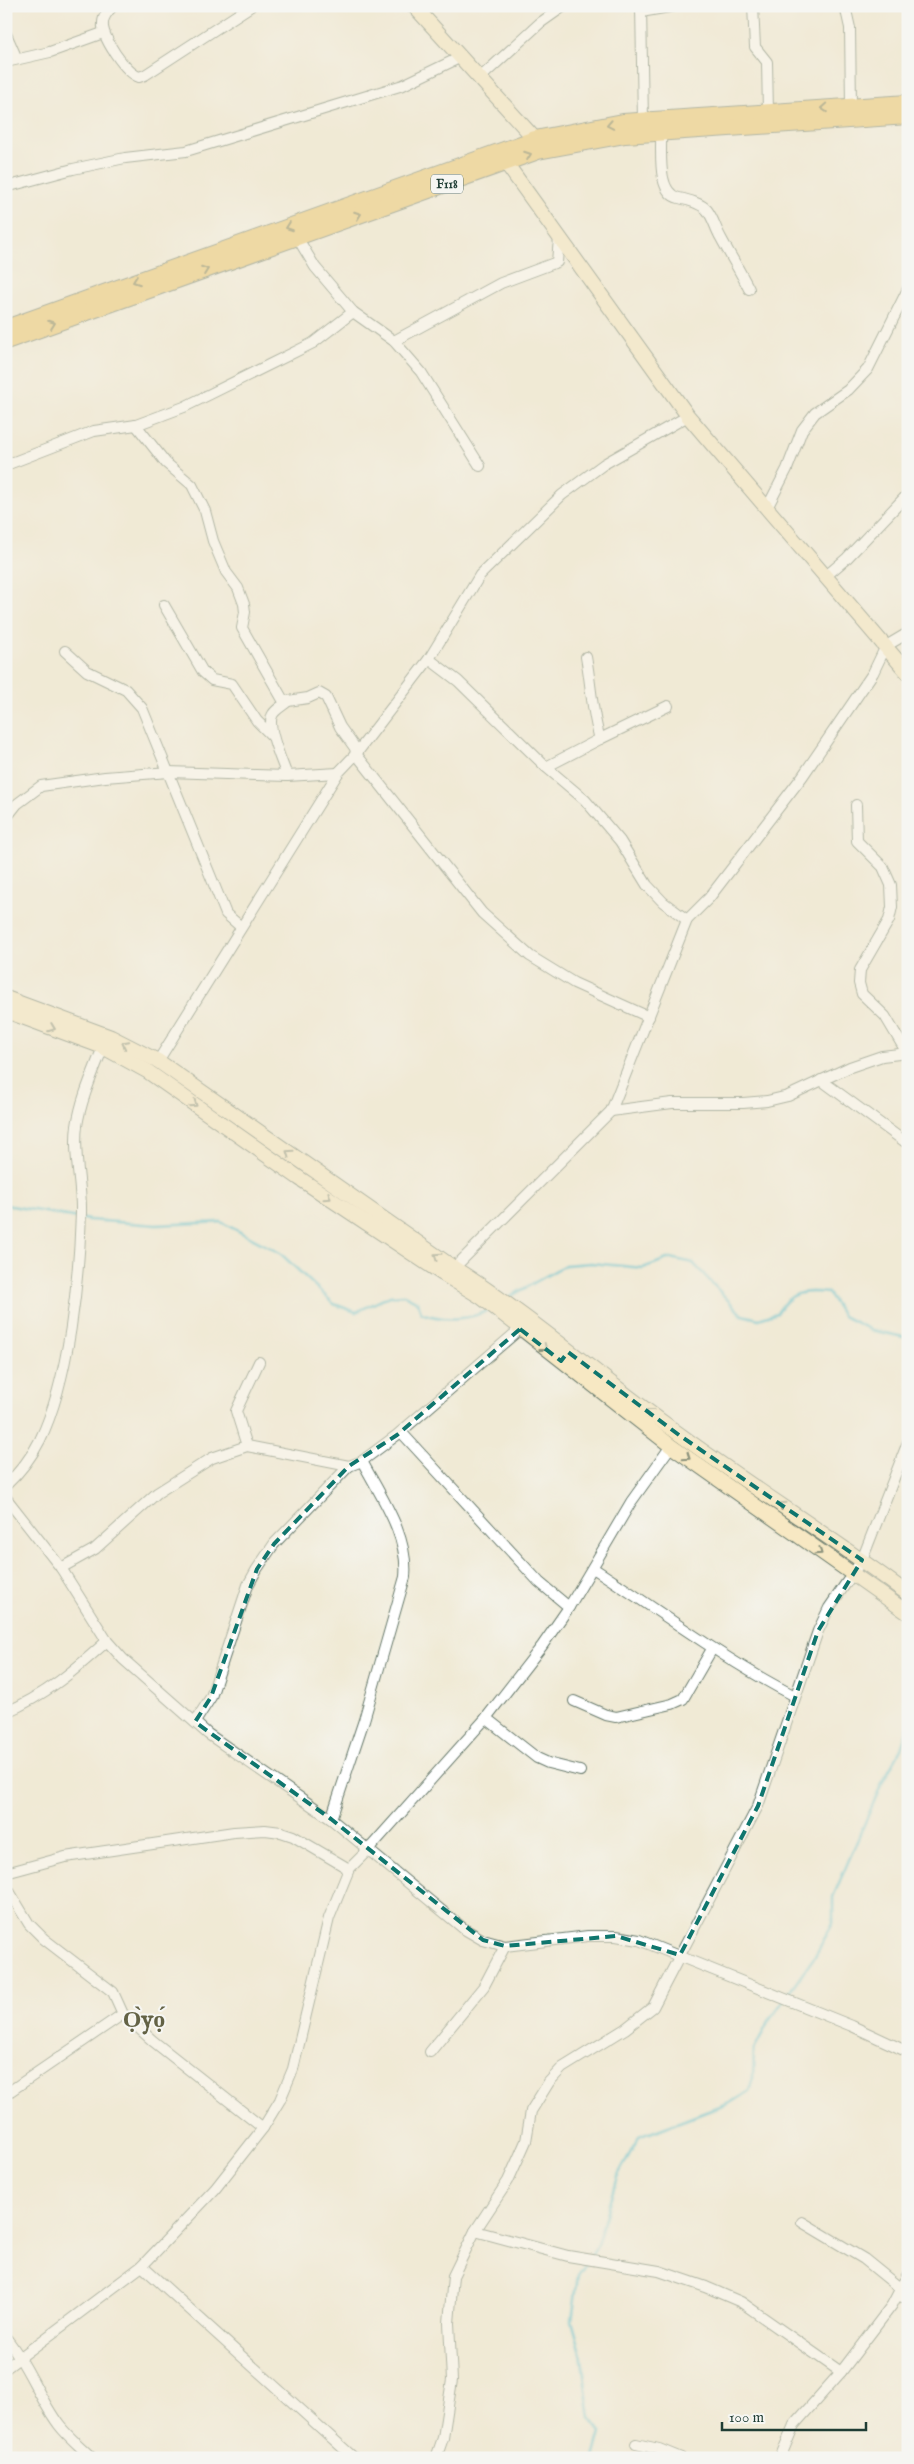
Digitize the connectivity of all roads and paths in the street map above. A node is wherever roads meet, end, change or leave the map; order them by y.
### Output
1 (113, 6) edge
2 (251, 6) edge
3 (414, 6) edge
4 (564, 6) edge
5 (675, 6) edge
6 (753, 6) edge
7 (845, 6) edge
8 (641, 9) edge
9 (103, 33) junction
10 (6, 34) edge
11 (459, 58) junction
12 (17, 59) junction
13 (6, 62) edge
14 (480, 78) junction
15 (908, 103) edge
16 (851, 106) junction
17 (768, 112) junction
18 (908, 116) edge
19 (644, 121) junction
20 (662, 132) junction
21 (535, 139) junction
22 (506, 163) junction
23 (6, 187) edge
24 (297, 237) junction
25 (559, 238) junction
26 (749, 289) dead end
27 (908, 289) edge
28 (354, 312) junction
29 (6, 328) edge
30 (6, 341) edge
31 (394, 341) junction
32 (688, 416) junction
33 (136, 425) junction
34 (6, 465) edge
35 (480, 466) dead end
36 (908, 494) edge
37 (767, 508) junction
38 (826, 576) junction
39 (164, 605) dead end
40 (908, 633) edge
41 (886, 646) junction
42 (65, 651) dead end
43 (586, 657) dead end
44 (429, 659) junction
45 (908, 673) edge
46 (288, 701) junction
47 (668, 706) dead end
48 (272, 736) junction
49 (600, 739) junction
50 (356, 754) junction
51 (546, 767) junction
52 (169, 772) junction
53 (338, 773) junction
54 (287, 776) junction
55 (856, 805) dead end
56 (6, 818) edge
57 (687, 920) junction
58 (241, 927) junction
59 (6, 998) edge
60 (6, 1011) edge
61 (649, 1017) junction
62 (103, 1047) junction
63 (907, 1053) edge
64 (158, 1061) junction
65 (821, 1080) junction
66 (611, 1111) junction
67 (908, 1144) edge
68 (308, 1166) junction
69 (300, 1178) junction
70 (454, 1268) junction
71 (487, 1295) junction
72 (510, 1314) junction
73 (520, 1329) junction
74 (565, 1356) junction
75 (259, 1362) dead end
76 (401, 1432) junction
77 (908, 1442) edge
78 (247, 1446) junction
79 (671, 1446) junction
80 (362, 1461) junction
81 (350, 1466) junction
82 (6, 1485) edge
83 (6, 1498) edge
84 (862, 1560) junction
85 (61, 1568) junction
86 (593, 1568) junction
87 (852, 1575) junction
88 (908, 1594) edge
89 (569, 1607) junction
90 (908, 1613) edge
91 (107, 1642) junction
92 (712, 1649) junction
93 (796, 1696) junction
94 (574, 1701) dead end
95 (6, 1712) edge
96 (486, 1718) junction
97 (195, 1722) junction
98 (580, 1771) dead end
99 (331, 1819) junction
100 (369, 1849) junction
101 (349, 1869) junction
102 (6, 1873) edge
103 (6, 1886) edge
104 (505, 1946) junction
105 (680, 1956) junction
106 (123, 2014) junction
107 (430, 2052) dead end
108 (908, 2052) edge
109 (6, 2094) edge
110 (263, 2128) junction
111 (802, 2222) dead end
112 (474, 2230) junction
113 (142, 2266) junction
114 (908, 2274) edge
115 (902, 2294) edge
116 (6, 2338) edge
117 (21, 2356) junction
118 (6, 2368) edge
119 (841, 2372) junction
120 (636, 2444) dead end
121 (92, 2458) edge
122 (354, 2458) edge
123 (436, 2458) edge
124 (681, 2458) edge
125 (780, 2458) edge

1 - 9 street
2 - 9 street
3 - 11 main road
4 - 14 street
5 - 8 street
6 - 17 street
7 - 16 street
8 - 19 street
9 - 12 street
10 - 12 street
11 - 14 main road
11 - 23 street
12 - 13 street
14 - 21 main road
15 - 16 main road, F118
16 -> 17 main road, F118
17 - 19 main road, F118
18 - 20 main road, F118
19 -> 21 main road, F118
22 -> 20 main road, F118
20 - 26 street
21 -> 29 main road, F118
24 -> 22 main road, F118
22 - 25 main road
24 - 28 street
30 -> 24 main road, F118
25 - 31 street
25 - 32 main road
27 - 37 street
28 - 31 street
28 - 33 street
31 - 35 street
32 - 37 main road
32 - 44 street
33 - 34 street
33 - 46 street
36 - 38 street
37 - 38 main road
38 - 41 main road
39 - 48 street
40 - 41 street
41 - 45 main road
41 - 57 street
42 - 52 street
43 - 49 street
44 - 50 street
44 - 51 street
46 - 48 street
46 - 50 street
47 - 49 street
48 - 54 street
49 - 51 street
50 - 53 street
50 - 61 street
51 - 57 street
52 - 54 street
52 - 56 street
52 - 58 street
53 - 54 street
53 - 58 street
55 - 63 street
57 - 61 street
58 - 64 street
64 -> 59 main road
60 -> 62 main road
61 - 66 street
62 -> 69 main road
62 - 82 street
63 - 65 street
68 -> 64 main road
65 - 66 street
65 - 67 street
66 - 70 street
68 - 69 main road
70 -> 68 main road
69 -> 71 main road
70 - 71 main road
71 - 72 main road
72 - 73 main road
72 - 74 main road
73 -> 74 main road
73 - 76 street
74 - 79 main road
84 -> 74 main road
75 - 78 street
76 - 80 street
76 - 89 street
77 - 84 street
78 - 81 street
78 - 85 street
79 - 86 street
79 -> 87 main road
80 - 81 street
80 - 99 street
81 - 97 street
83 - 85 street
84 - 87 street
84 - 88 main road
85 - 91 street
86 - 89 street
86 - 92 street
87 - 90 main road
87 - 93 street
89 - 96 street
91 - 95 street
91 - 97 street
92 - 93 street
92 - 94 street
93 - 105 street
96 - 98 street
96 - 100 street
97 - 99 street
99 - 100 street
100 - 101 street
100 - 104 street
101 - 102 street
101 - 110 street
103 - 106 street
104 - 105 street
104 - 107 street
105 - 108 street
105 - 112 street
106 - 109 street
106 - 110 street
110 - 113 street
111 - 115 street
112 - 119 street
112 - 123 street
113 - 117 street
113 - 122 street
114 - 115 street
115 - 119 street
116 - 117 street
117 - 118 street
117 - 121 street
119 - 125 street
120 - 124 street

